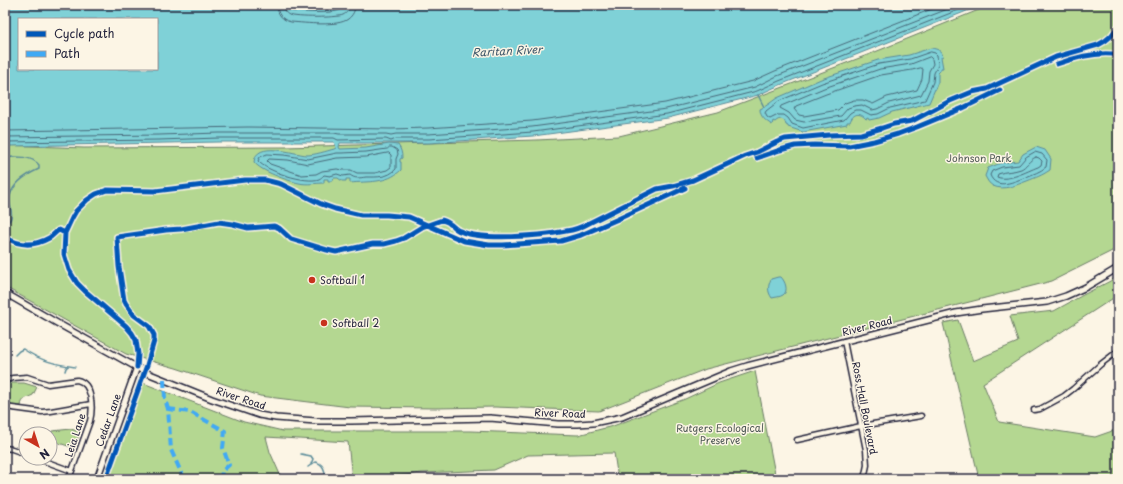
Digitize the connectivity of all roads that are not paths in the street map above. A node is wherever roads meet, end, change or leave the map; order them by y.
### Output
1 (1118, 268) edge
2 (5, 293) edge
3 (844, 341) junction
4 (1118, 351) edge
5 (137, 367) junction
6 (5, 380) edge
7 (91, 404) junction
8 (5, 407) edge
9 (1034, 410) dead end
10 (921, 416) dead end
11 (861, 426) junction
12 (797, 440) dead end
13 (5, 448) edge
14 (18, 451) edge
15 (58, 466) edge
16 (72, 471) junction
17 (866, 478) edge
18 (69, 479) edge
19 (97, 479) edge

1 - 3 street, River Road
2 - 5 street, River Road
3 - 5 street, River Road
3 - 11 street, Ross Hall Boulevard
4 - 9 street
5 - 19 street, Cedar Lane
6 - 7 street, Leia Lane
7 - 8 street
7 - 16 street, Leia Lane
10 - 11 street
11 - 12 street
11 - 17 street, Ross Hall Boulevard
13 - 14 street
15 - 16 street
16 - 18 street, Leia Lane

